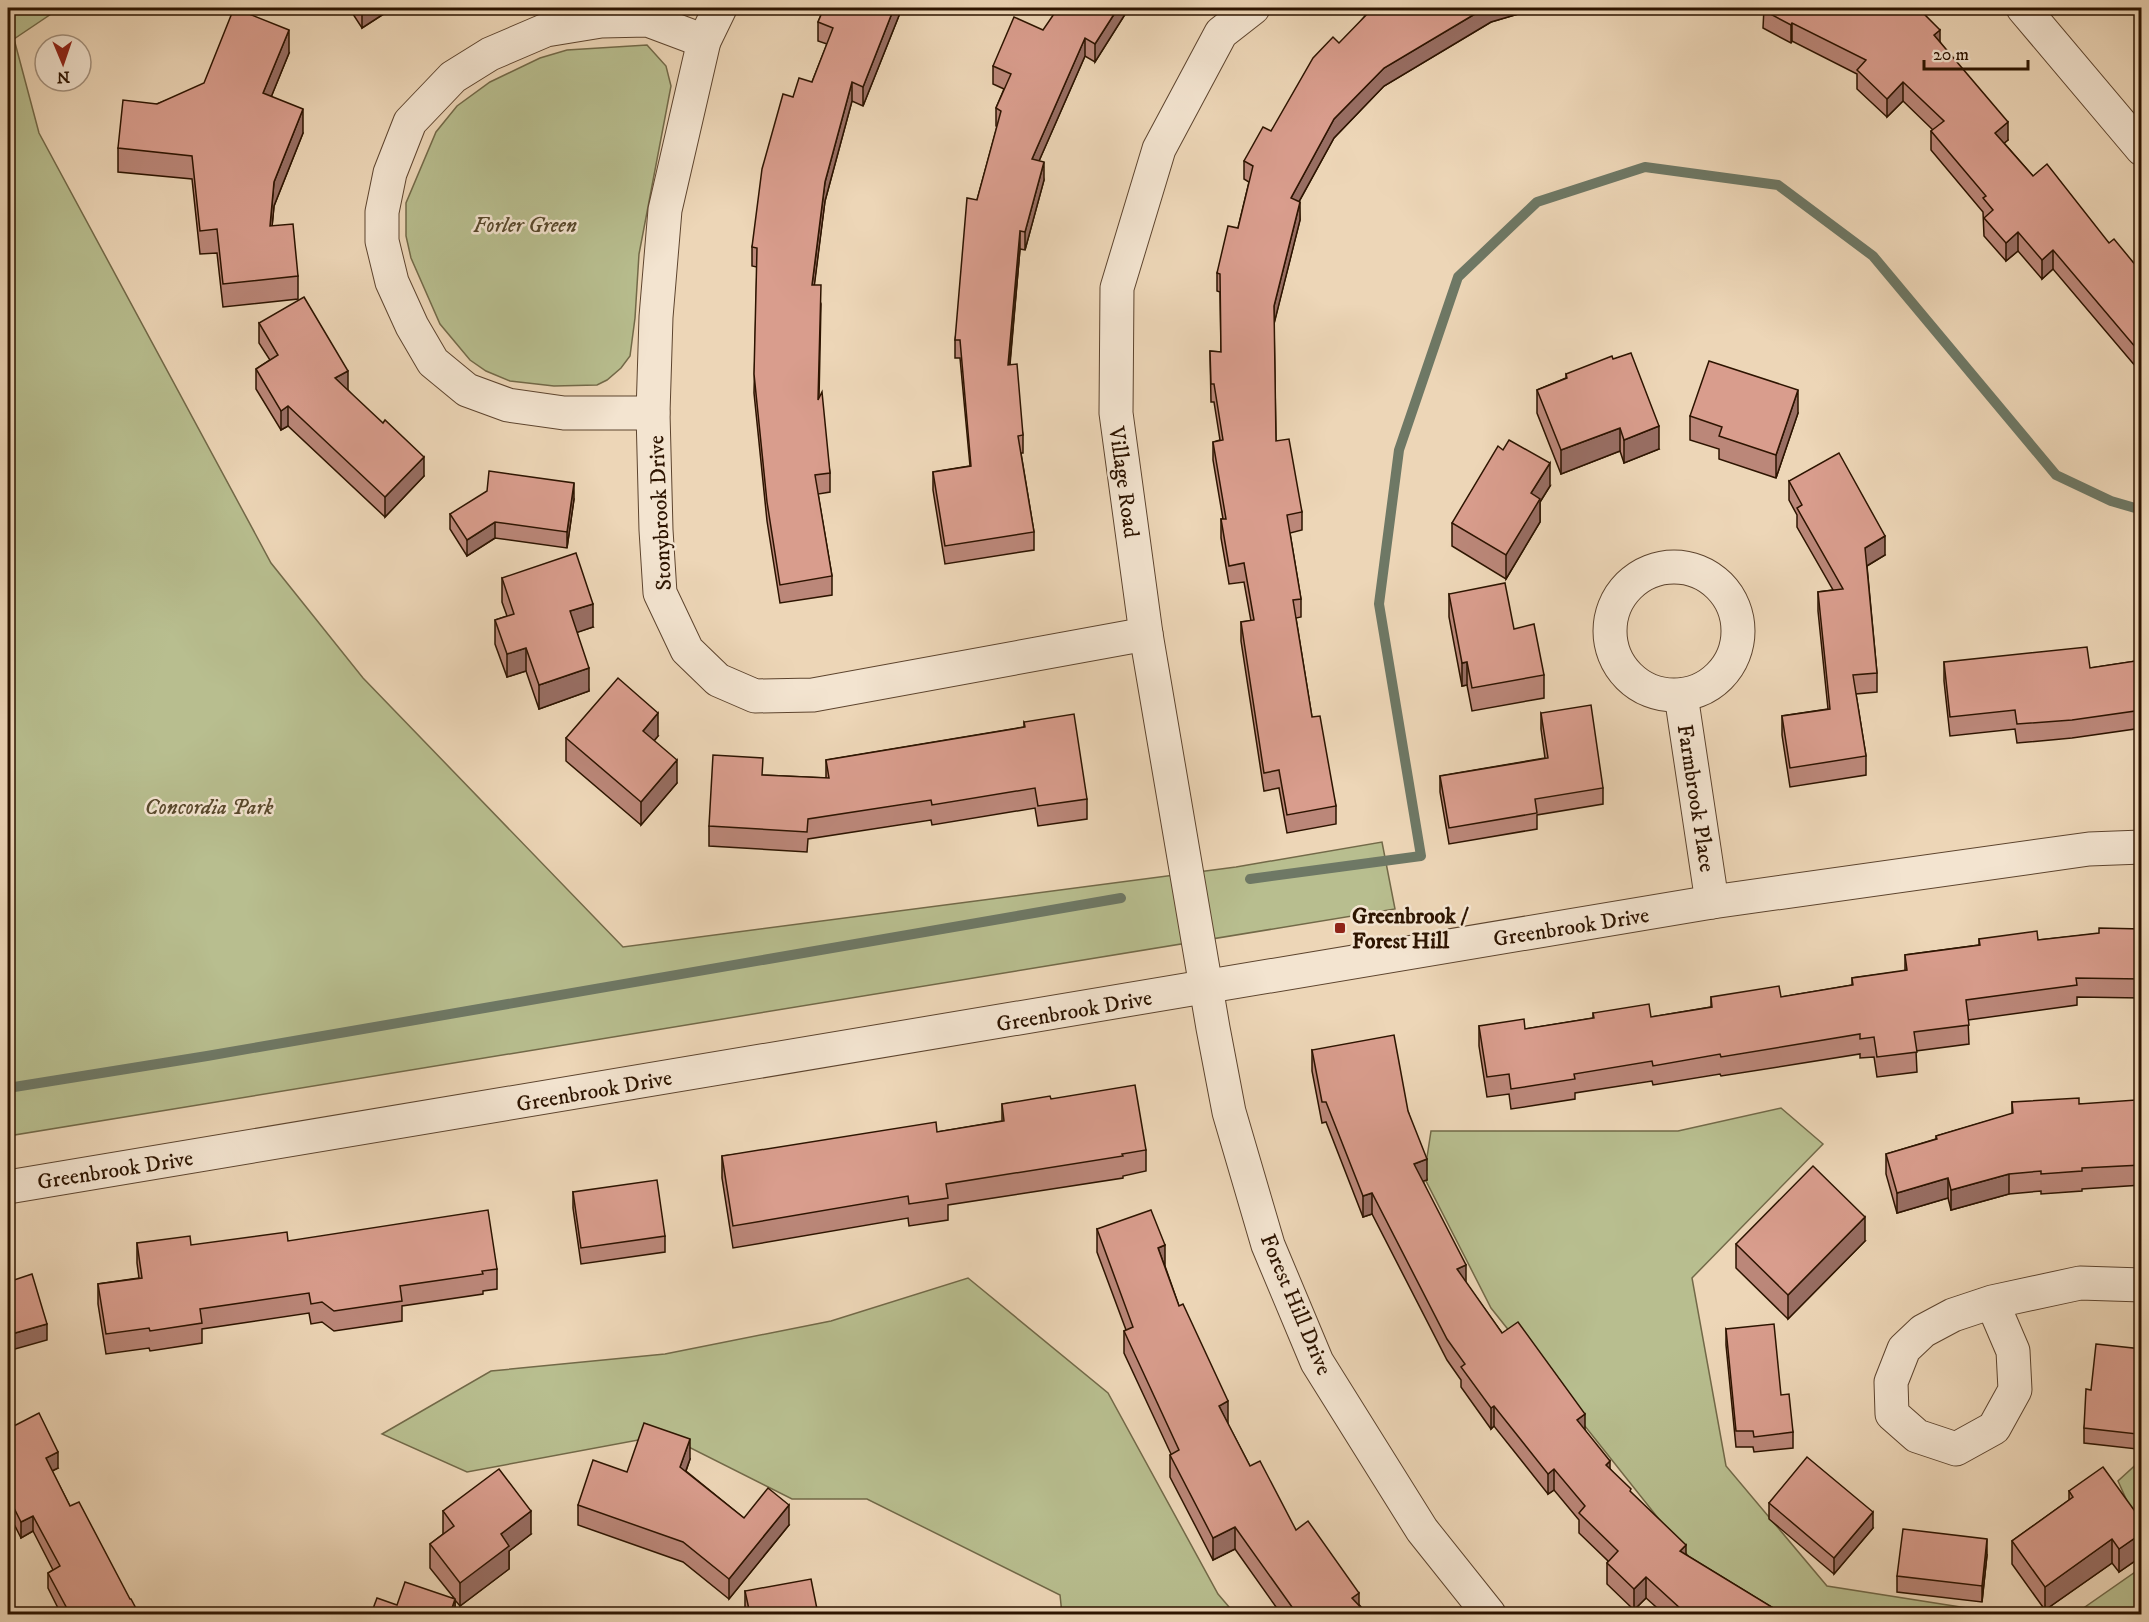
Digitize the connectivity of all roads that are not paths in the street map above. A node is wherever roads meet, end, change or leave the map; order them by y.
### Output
1 (720, 8) edge
2 (1253, 8) edge
3 (2023, 8) edge
4 (704, 41) junction
5 (2142, 149) edge
6 (653, 413) junction
7 (1146, 634) junction
8 (1681, 695) dead end
9 (2142, 847) edge
10 (1712, 902) junction
11 (1206, 988) junction
12 (8, 1187) edge
13 (2142, 1285) edge
14 (1992, 1302) junction
15 (1489, 1614) edge

1 - 4 street, Stonybrook Drive
2 - 7 street, Village Road
3 - 5 street
4 - 6 street, Stonybrook Drive
4 - 6 street
6 - 7 street, Stonybrook Drive
7 - 11 street, Village Road
8 - 10 street, Farmbrook Place
9 - 10 street, Greenbrook Drive
10 - 11 street, Greenbrook Drive
11 - 12 street, Greenbrook Drive
11 - 15 street, Forest Hill Drive
13 - 14 street
14 - 14 street

